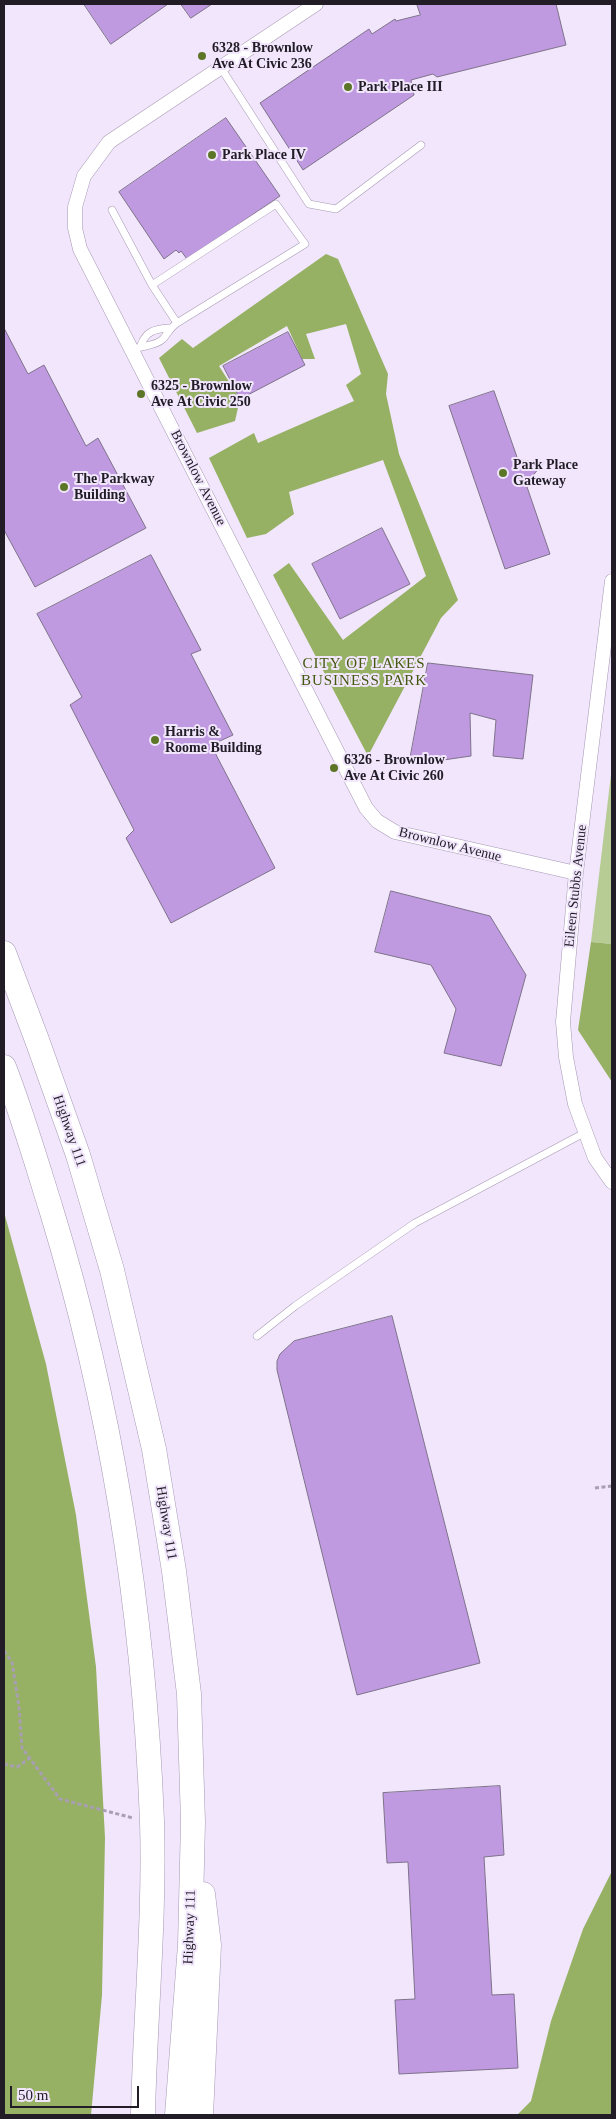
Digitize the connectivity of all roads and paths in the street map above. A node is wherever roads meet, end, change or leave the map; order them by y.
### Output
1 (316, 4) edge
2 (221, 68) junction
3 (421, 144) dead end
4 (112, 210) dead end
5 (152, 285) junction
6 (177, 323) junction
7 (169, 328) junction
8 (137, 348) junction
9 (612, 581) edge
10 (576, 874) junction
11 (4, 953) edge
12 (4, 1067) edge
13 (586, 1132) junction
14 (612, 1182) edge
15 (257, 1336) dead end
16 (612, 1486) edge
17 (595, 1488) dead end
18 (4, 1651) edge
19 (30, 1758) junction
20 (4, 1764) edge
21 (193, 1822) junction
22 (152, 1823) junction
23 (144, 2065) junction
24 (134, 2115) edge
25 (143, 2115) edge
26 (177, 2115) edge
27 (201, 2115) edge

1 - 2 street, Brownlow Avenue
2 - 3 lane
2 - 8 street, Brownlow Avenue
4 - 5 lane
5 - 6 lane
5 - 6 lane
6 - 7 lane
7 - 8 lane
7 - 8 lane
8 - 10 street, Brownlow Avenue
9 - 10 street, Eileen Stubbs Avenue
10 - 13 street, Eileen Stubbs Avenue
11 - 21 highway, Highway 111
12 - 22 highway
13 - 14 street, Eileen Stubbs Avenue
13 - 15 lane
16 - 17 path
18 - 19 path
19 - 20 path
19 - 22 path
21 - 26 highway, Highway 111
21 - 27 highway
22 - 23 highway
23 - 24 highway
23 - 25 highway

